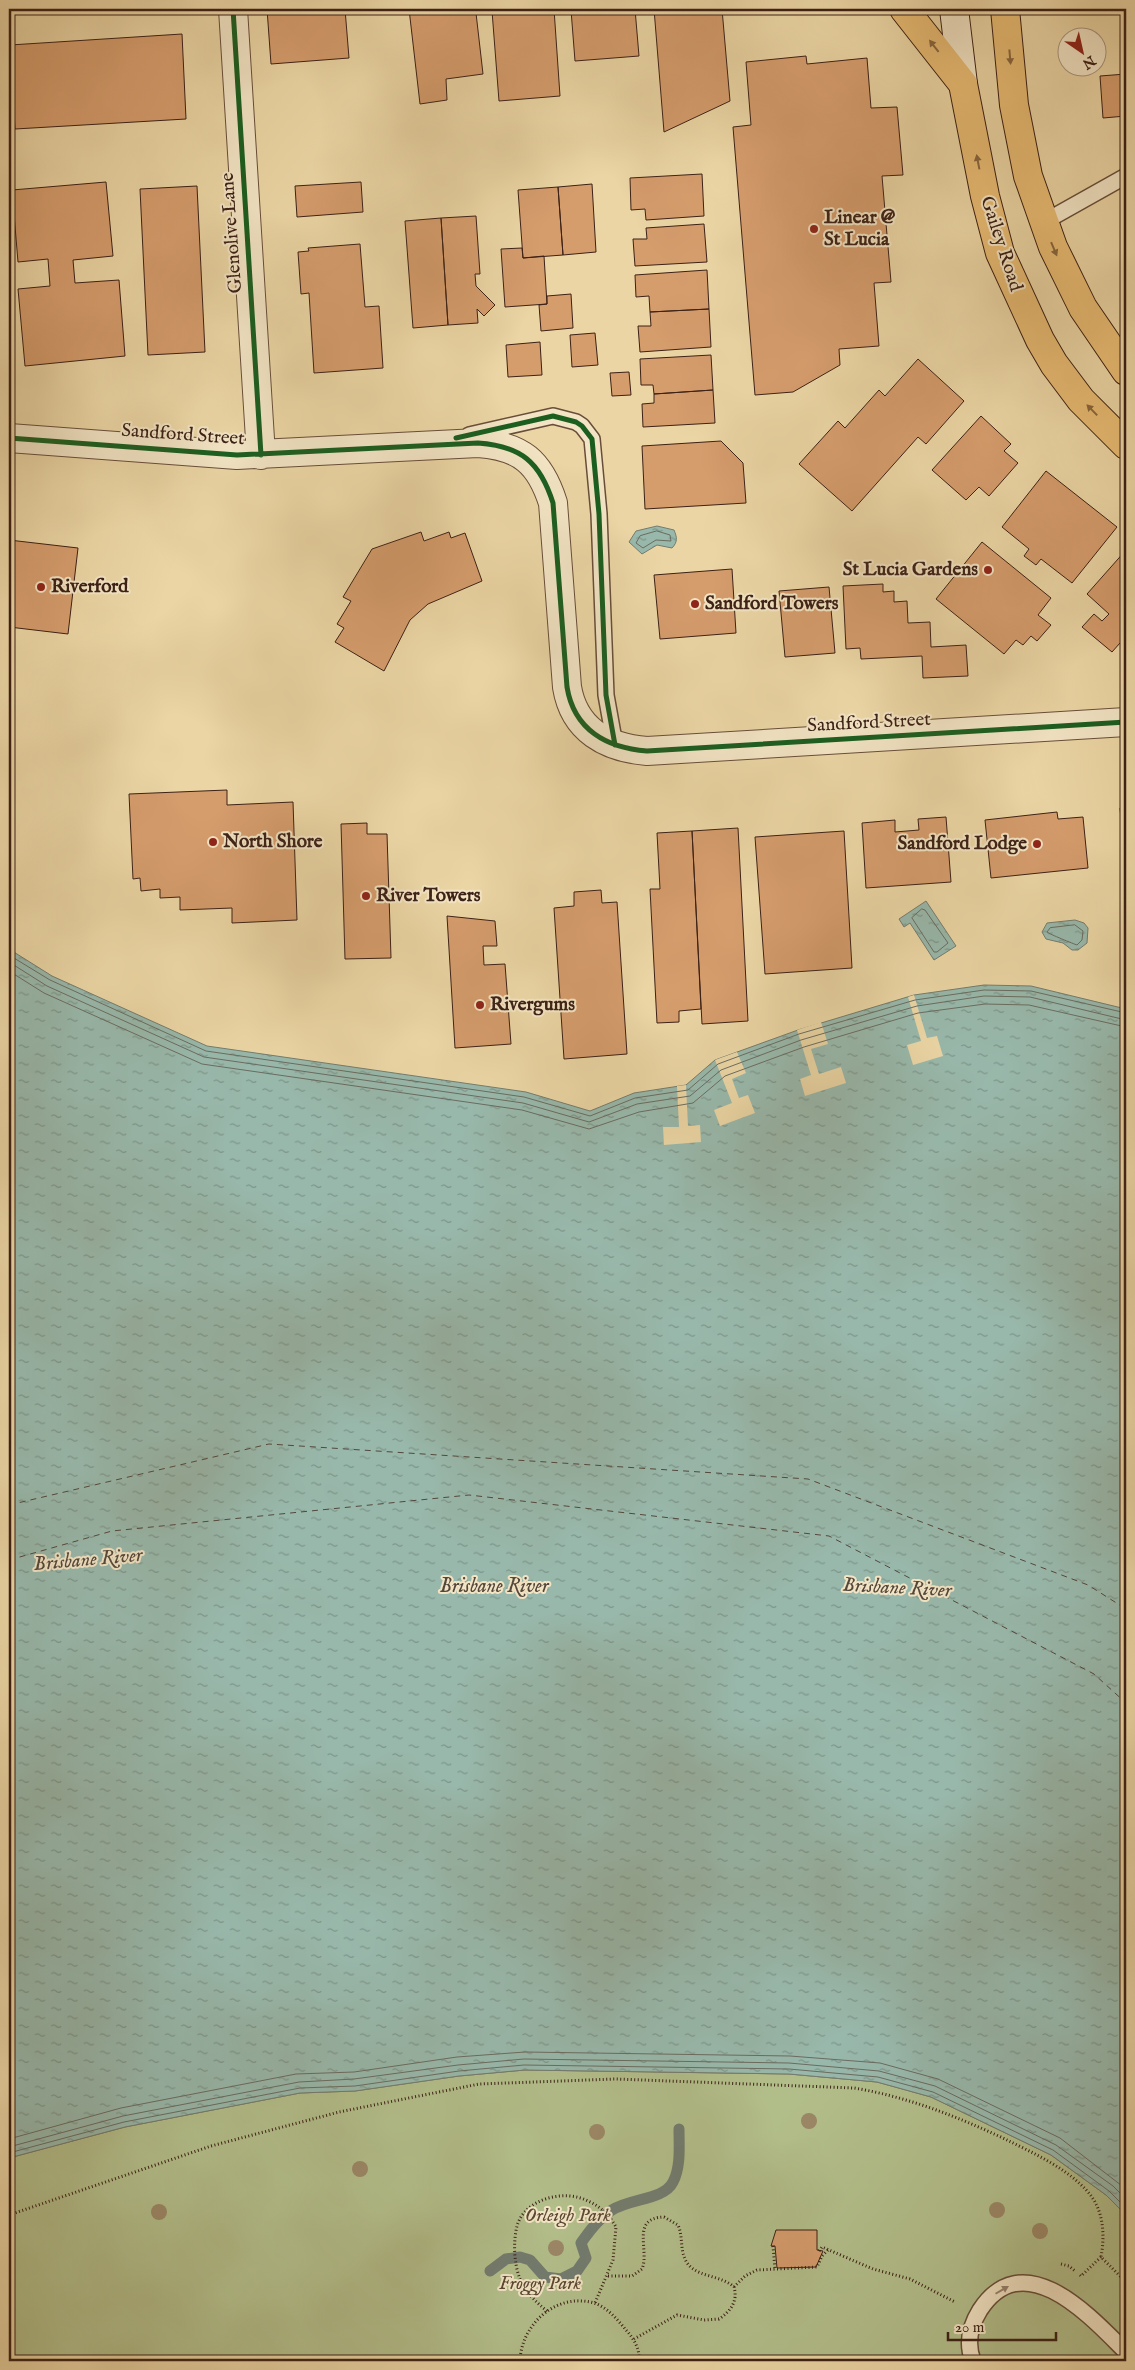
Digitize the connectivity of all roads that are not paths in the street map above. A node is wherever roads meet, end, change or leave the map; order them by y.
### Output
1 (233, 9) edge
2 (904, 9) edge
3 (954, 9) edge
4 (1005, 9) edge
5 (963, 84) junction
6 (1126, 176) edge
7 (1044, 222) junction
8 (1124, 364) edge
9 (9, 438) edge
10 (1126, 445) edge
11 (416, 447) junction
12 (261, 455) junction
13 (1126, 722) edge
14 (615, 745) junction
15 (1126, 2352) edge
16 (974, 2361) edge

1 - 12 street, Glenolive Lane
5 -> 2 main road
3 - 5 street, Gailey Road
4 -> 7 main road
10 -> 5 main road, Gailey Road
6 - 7 lane
7 -> 8 main road
9 - 12 street, Sandford Street
11 - 12 street, Sandford Street
11 - 14 street, Sandford Street
11 - 14 lane, Sandford Street
13 - 14 street, Sandford Street
16 -> 15 lane

